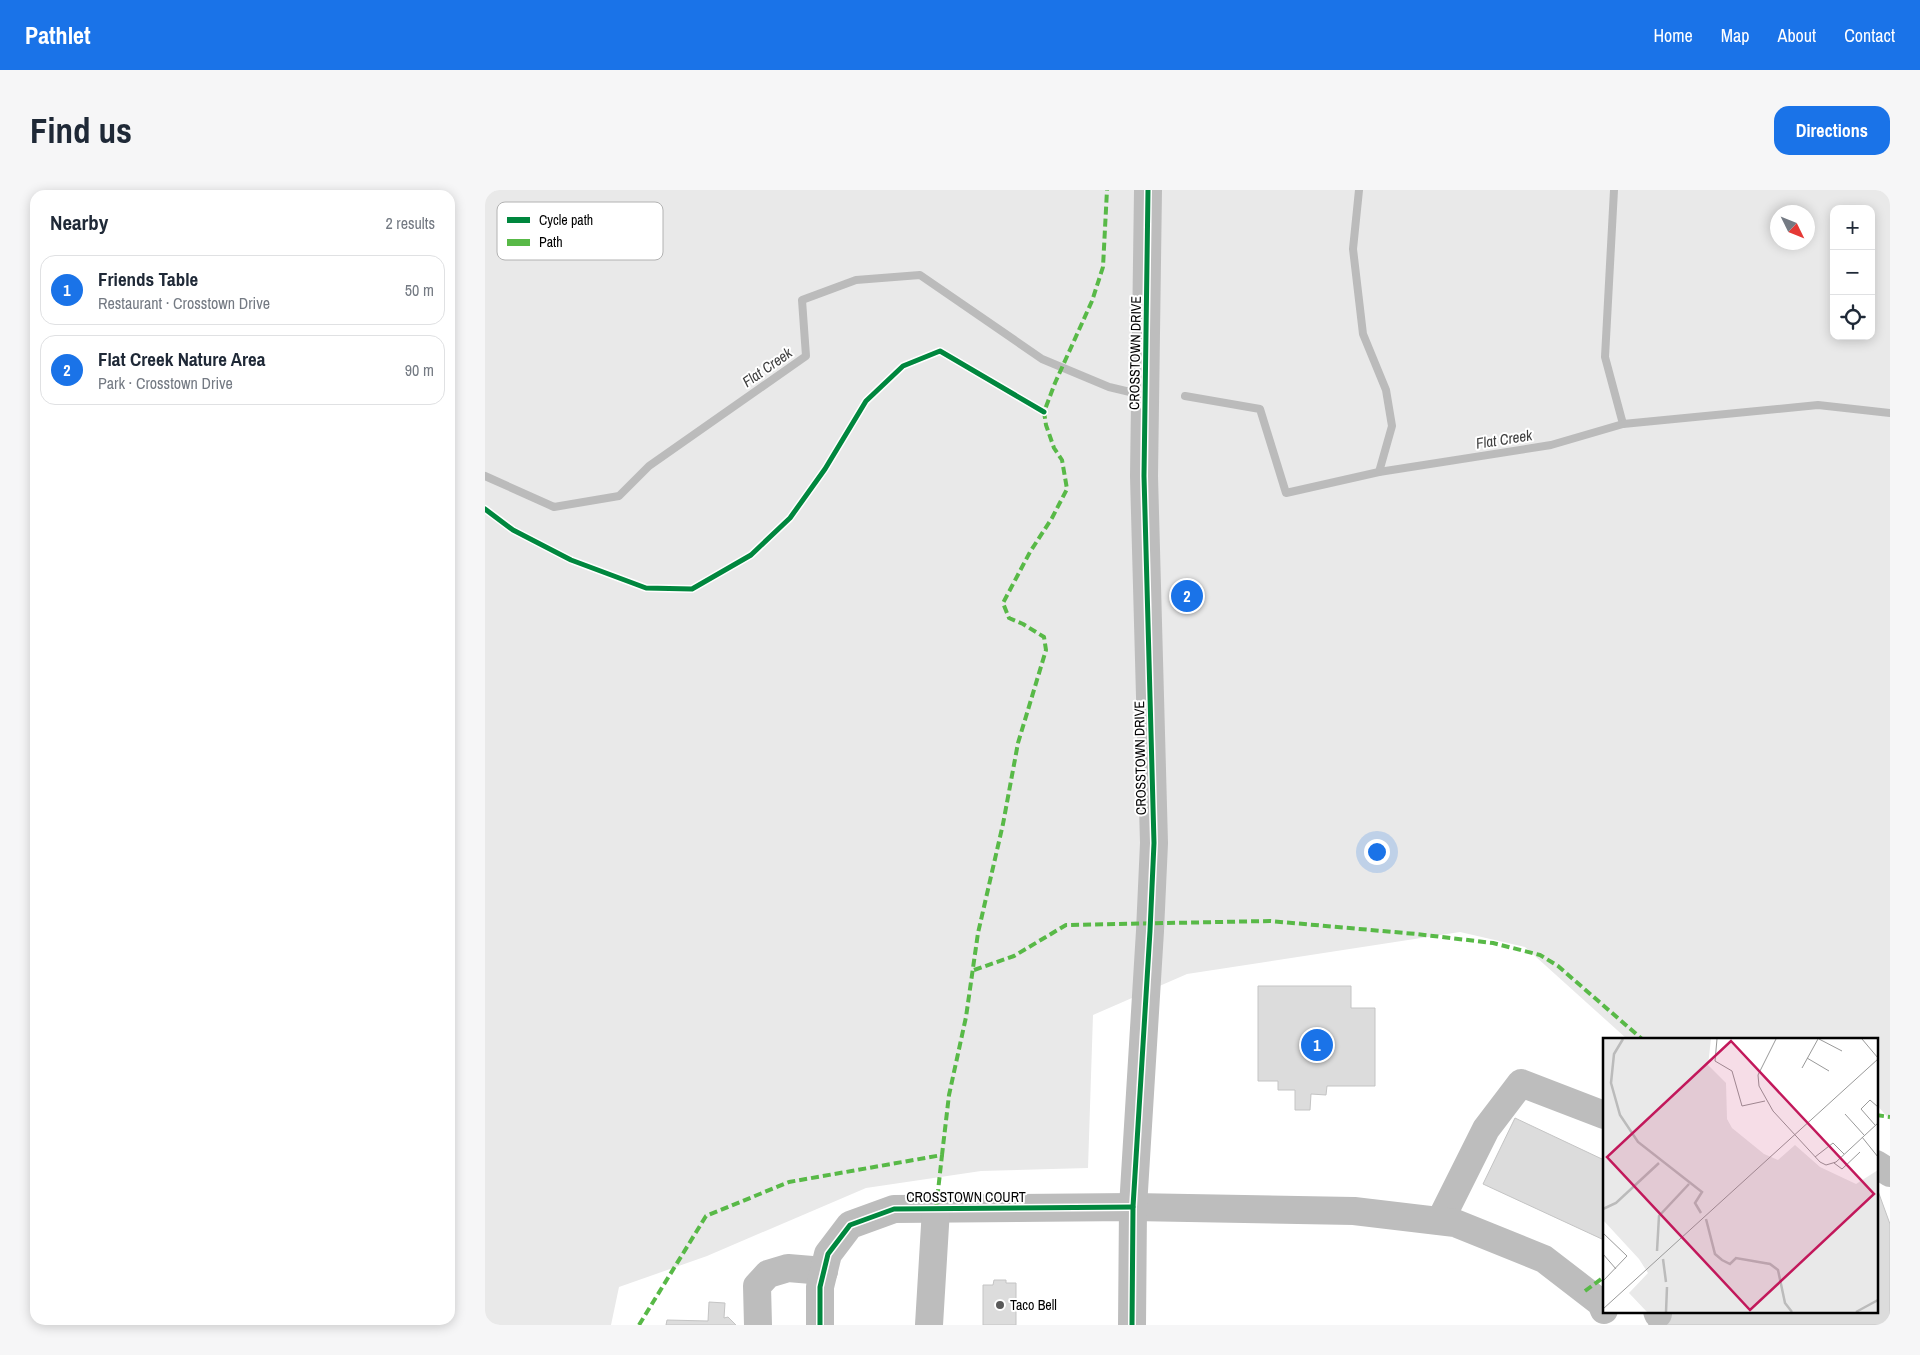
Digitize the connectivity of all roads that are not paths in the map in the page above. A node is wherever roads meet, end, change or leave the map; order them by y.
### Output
1 (1149, 190) edge
2 (1603, 1115) edge
3 (1877, 1165) edge
4 (1890, 1173) edge
5 (1133, 1207) junction
6 (936, 1209) junction
7 (1440, 1221) junction
8 (824, 1271) junction
9 (1601, 1302) edge
10 (1605, 1312) edge
11 (758, 1325) edge
12 (820, 1325) edge
13 (929, 1325) edge
14 (1132, 1325) edge
15 (1610, 1325) edge

1 - 5 street, CROSSTOWN DRIVE
2 - 7 street
3 - 4 street
5 - 6 street, CROSSTOWN COURT
5 - 7 street, CROSSTOWN COURT
5 - 14 street, CROSSTOWN DRIVE
6 - 8 street, CROSSTOWN COURT
6 - 13 street
7 - 9 street, CROSSTOWN COURT
8 - 11 street
8 - 12 street, CROSSTOWN COURT
10 - 15 street

